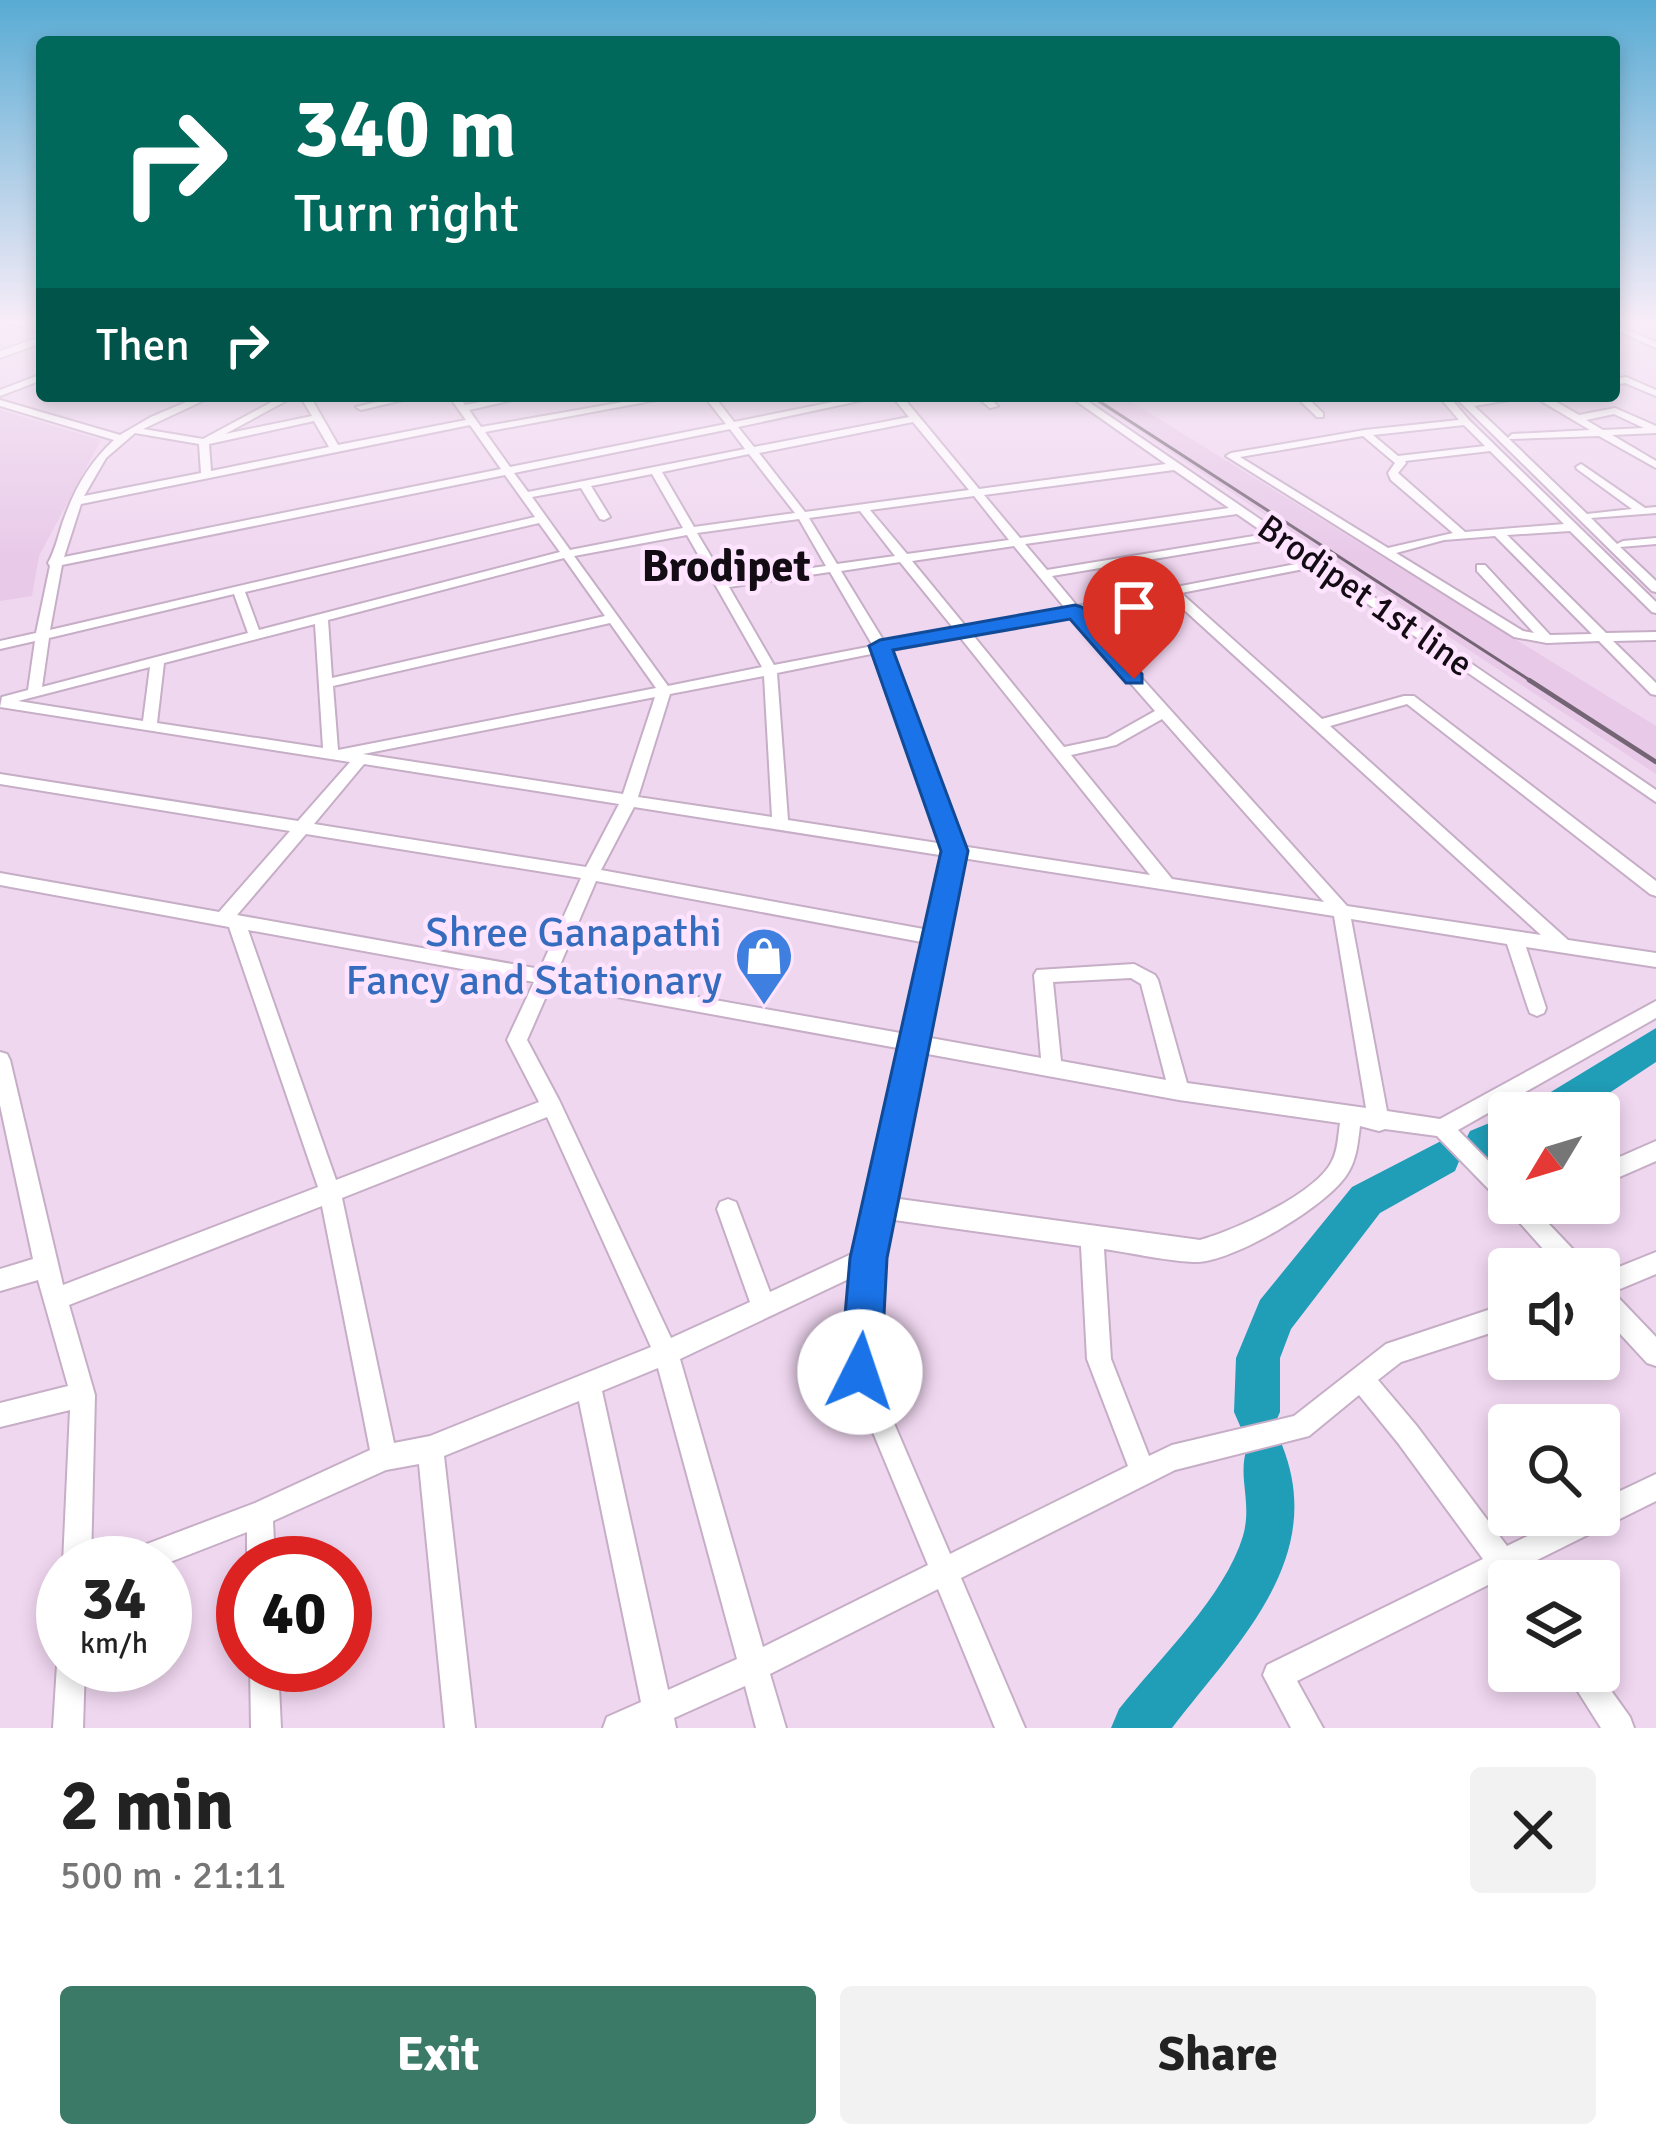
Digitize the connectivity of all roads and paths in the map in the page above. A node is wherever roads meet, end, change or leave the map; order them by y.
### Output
1 (195, 402) edge
2 (279, 402) edge
3 (308, 402) edge
4 (386, 402) edge
5 (507, 402) edge
6 (605, 402) edge
7 (714, 402) edge
8 (823, 402) edge
9 (848, 402) edge
10 (901, 402) edge
11 (988, 402) edge
12 (1083, 402) edge
13 (1306, 402) edge
14 (1449, 402) edge
15 (1460, 402) edge
16 (1471, 402) edge
17 (1483, 402) edge
18 (1547, 402) edge
19 (0, 403) edge
20 (1474, 403) junction
21 (828, 406) junction
22 (993, 406) dead end
23 (361, 407) dead end
24 (468, 414) edge
25 (1320, 415) dead end
26 (317, 418) junction
27 (1580, 418) junction
28 (914, 419) junction
29 (1466, 422) junction
30 (733, 425) junction
31 (1656, 430) edge
32 (134, 431) junction
33 (1365, 433) junction
34 (1610, 434) junction
35 (1512, 437) junction
36 (120, 438) junction
37 (205, 442) junction
38 (334, 448) junction
39 (1492, 448) junction
40 (752, 450) junction
41 (1396, 459) junction
42 (1656, 465) edge
43 (1178, 466) junction
44 (1581, 467) dead end
45 (509, 470) junction
46 (655, 470) junction
47 (206, 475) junction
48 (585, 484) junction
49 (976, 493) junction
50 (527, 495) junction
51 (78, 501) junction
52 (863, 508) junction
53 (1240, 510) junction
54 (1650, 510) edge
55 (802, 515) junction
56 (1592, 515) junction
57 (604, 517) dead end
58 (542, 520) junction
59 (1572, 527) junction
60 (693, 530) junction
61 (1496, 531) junction
62 (1278, 535) junction
63 (1462, 535) junction
64 (1656, 541) edge
65 (1019, 542) junction
66 (1623, 544) junction
67 (1387, 553) junction
68 (567, 554) junction
69 (900, 558) junction
70 (54, 562) junction
71 (1317, 563) junction
72 (833, 568) junction
73 (1481, 568) dead end
74 (1044, 574) junction
75 (1656, 575) edge
76 (724, 584) junction
77 (239, 592) junction
78 (1656, 592) edge
79 (1173, 593) junction
80 (1656, 609) edge
81 (1075, 612) junction
82 (321, 618) junction
83 (615, 618) junction
84 (965, 634) junction
85 (255, 636) junction
86 (1656, 636) edge
87 (1601, 637) junction
88 (42, 638) junction
89 (1547, 639) junction
90 (0, 645) edge
91 (880, 646) junction
92 (157, 662) junction
93 (770, 670) junction
94 (326, 683) junction
95 (664, 690) junction
96 (1656, 691) edge
97 (34, 694) junction
98 (0, 702) edge
99 (1164, 712) junction
100 (1322, 724) junction
101 (149, 726) junction
102 (1060, 753) junction
103 (331, 756) junction
104 (360, 760) junction
105 (0, 779) edge
106 (1656, 796) edge
107 (629, 800) junction
108 (780, 823) junction
109 (298, 830) junction
110 (955, 851) junction
111 (591, 874) junction
112 (2, 881) edge
113 (1166, 883) junction
114 (1656, 890) edge
115 (1341, 910) junction
116 (229, 920) junction
117 (937, 938) junction
118 (1514, 938) junction
119 (1565, 947) junction
120 (1656, 960) edge
121 (544, 976) junction
122 (1537, 1008) dead end
123 (1656, 1009) edge
124 (912, 1043) junction
125 (0, 1060) edge
126 (1052, 1068) junction
127 (1179, 1091) junction
128 (4, 1100) edge
129 (552, 1106) junction
130 (1352, 1118) junction
131 (1379, 1122) junction
132 (1442, 1128) junction
133 (1656, 1151) edge
134 (1620, 1167) edge
135 (1488, 1172) edge
136 (329, 1189) junction
137 (878, 1207) junction
138 (728, 1209) dead end
139 (1538, 1224) edge
140 (1092, 1236) junction
141 (1558, 1248) edge
142 (868, 1258) junction
143 (1656, 1262) edge
144 (46, 1266) junction
145 (0, 1280) edge
146 (1620, 1280) edge
147 (56, 1299) junction
148 (764, 1306) junction
149 (1620, 1314) edge
150 (1488, 1322) edge
151 (666, 1353) junction
152 (1656, 1354) edge
153 (1360, 1378) junction
154 (588, 1384) junction
155 (83, 1395) junction
156 (0, 1415) edge
157 (430, 1449) junction
158 (384, 1457) junction
159 (1143, 1473) junction
160 (1656, 1487) edge
161 (260, 1514) junction
162 (78, 1536) edge
163 (260, 1536) edge
164 (192, 1540) edge
165 (1501, 1560) edge
166 (1528, 1560) edge
167 (943, 1574) junction
168 (1488, 1580) edge
169 (753, 1667) junction
170 (70, 1692) edge
171 (265, 1692) edge
172 (1594, 1692) edge
173 (659, 1720) edge
174 (68, 1728) edge
175 (266, 1728) edge
176 (460, 1728) edge
177 (618, 1728) edge
178 (771, 1728) edge
179 (1010, 1728) edge
180 (1308, 1728) edge
181 (1619, 1728) edge

1 - 32 street
2 - 37 street
3 - 26 street
4 - 23 street
5 - 24 street
6 - 24 street
7 - 30 street
8 - 21 street
9 - 21 street
10 - 28 street
11 - 22 street
12 - 43 street, Brodipet 1st line
13 - 25 street
14 - 29 street
15 - 78 street
16 - 20 street
17 - 20 street
18 - 27 street
19 - 36 street
20 - 35 street
21 - 30 street
24 - 38 street
24 - 45 street
26 - 37 street
26 - 38 street
27 - 31 street
27 - 34 street
28 - 40 street
28 - 49 street
29 - 33 street
29 - 39 street
30 - 40 street
30 - 45 street
31 - 34 street
32 - 36 street
32 - 37 street
33 - 41 street
33 - 67 street
34 - 35 street
34 - 42 street
35 - 56 street
36 - 51 street
37 - 47 street
38 - 47 street
39 - 41 street
39 - 59 street
40 - 46 street
40 - 55 street
41 - 63 street
43 - 49 street
43 - 53 street, Brodipet 1st line
44 - 54 street
45 - 50 street
45 - 70 street
46 - 48 street
46 - 60 street
47 - 51 street
48 - 50 street
48 - 57 street
49 - 52 street
49 - 65 street
50 - 58 street
51 - 70 street
52 - 55 street
52 - 69 street
53 - 62 street, Brodipet 1st line
53 - 65 street
54 - 56 street
55 - 60 street
55 - 72 street
56 - 66 street
58 - 68 street
58 - 77 street
59 - 61 street
59 - 80 street
60 - 68 street
60 - 76 street
61 - 63 street
61 - 87 street
62 - 71 street, Brodipet 1st line
62 - 74 street
63 - 67 street
64 - 66 street
65 - 69 street
65 - 74 street
66 - 75 street
67 - 89 street
68 - 82 street
68 - 83 street
69 - 72 street
69 - 84 street
70 - 88 street
71 - 79 street
71 - 106 street, Brodipet 1st line
72 - 76 street
72 - 91 street
73 - 89 street
74 - 81 street
76 - 93 street
77 - 85 street
77 - 88 street
79 - 81 street
79 - 100 street
81 - 84 street
81 - 99 street
82 - 85 street
82 - 94 street
83 - 94 street
83 - 95 street
84 - 91 street
84 - 102 street
85 - 92 street
86 - 87 street
87 - 89 street
87 - 96 street
88 - 90 street
88 - 97 street
91 - 93 street
91 - 110 street
92 - 97 street
92 - 101 street
93 - 95 street
93 - 108 street
94 - 103 street
95 - 103 street
95 - 107 street
97 - 98 street
98 - 101 street
99 - 102 street
99 - 115 street
100 - 114 street
100 - 119 street
101 - 103 street
102 - 113 street
103 - 104 street
104 - 107 street
104 - 109 street
105 - 109 street
107 - 108 street
107 - 111 street
108 - 110 street
109 - 111 street
109 - 116 street
110 - 113 street
110 - 117 street
111 - 117 street
111 - 121 street
112 - 116 street
113 - 115 street
115 - 118 street
115 - 131 street
116 - 121 street
116 - 136 street
117 - 124 street
118 - 119 street
118 - 122 street
119 - 120 street
121 - 124 street
121 - 129 street
123 - 132 street
124 - 126 street
124 - 137 street
125 - 128 street
126 - 127 street
126 - 127 street
127 - 130 street
128 - 144 street
129 - 136 street
129 - 151 street
130 - 131 street
130 - 140 street
131 - 132 street
132 - 135 street
133 - 134 street
136 - 147 street
136 - 158 street
137 - 140 street
137 - 142 street
138 - 148 street
139 - 141 street
140 - 159 street
142 - 148 street
142 - 167 street
143 - 146 street
144 - 145 street
144 - 147 street
147 - 155 street
148 - 151 street
149 - 152 street
150 - 153 street
151 - 154 street
151 - 169 street
153 - 159 street
153 - 165 street
154 - 157 street
154 - 173 street
155 - 156 street
155 - 162 street
157 - 158 street
157 - 176 street
158 - 161 street
159 - 167 street
160 - 166 street
161 - 163 street
161 - 164 street
167 - 169 street
167 - 179 street
168 - 180 street
169 - 173 street
169 - 178 street
170 - 174 street
171 - 175 street
172 - 181 street
173 - 177 street

